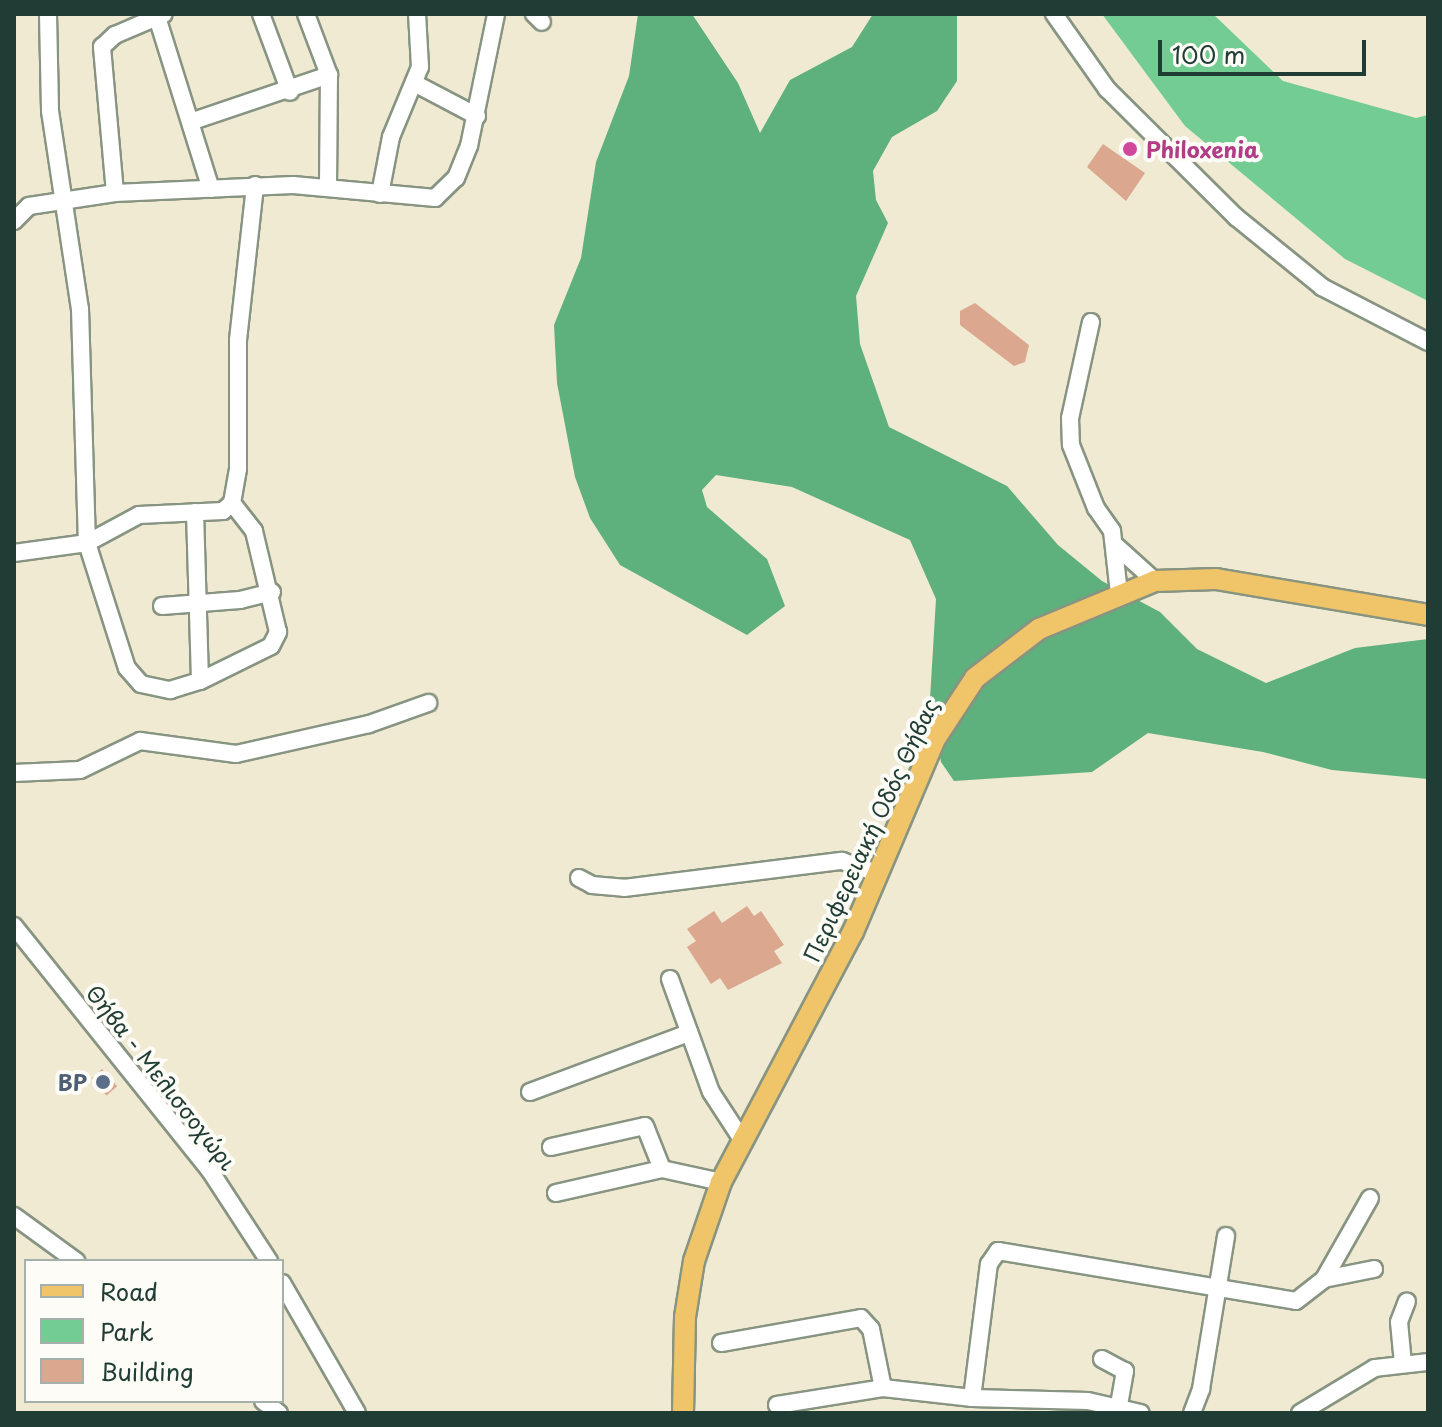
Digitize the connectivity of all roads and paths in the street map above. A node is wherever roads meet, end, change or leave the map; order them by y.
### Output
1 (48, 14) edge
2 (261, 14) edge
3 (306, 14) edge
4 (417, 14) edge
5 (496, 14) edge
6 (1054, 14) edge
7 (160, 15) edge
8 (329, 75) junction
9 (416, 84) junction
10 (290, 92) junction
11 (477, 116) junction
12 (193, 121) junction
13 (255, 185) junction
14 (328, 187) junction
15 (211, 189) junction
16 (115, 193) junction
17 (380, 194) junction
18 (61, 200) junction
19 (14, 221) edge
20 (1091, 322) dead end
21 (1428, 342) edge
22 (232, 503) junction
23 (195, 512) junction
24 (87, 543) junction
25 (1115, 545) junction
26 (14, 553) edge
27 (1155, 581) junction
28 (272, 592) junction
29 (1119, 593) junction
30 (198, 601) junction
31 (162, 606) dead end
32 (1428, 615) edge
33 (200, 681) junction
34 (428, 703) dead end
35 (14, 773) edge
36 (877, 873) junction
37 (579, 878) dead end
38 (14, 926) edge
39 (670, 979) dead end
40 (689, 1033) junction
41 (530, 1092) dead end
42 (741, 1138) junction
43 (551, 1147) dead end
44 (662, 1169) junction
45 (721, 1182) junction
46 (556, 1193) dead end
47 (1370, 1198) dead end
48 (14, 1216) edge
49 (1226, 1236) dead end
50 (73, 1259) edge
51 (268, 1259) edge
52 (1374, 1269) dead end
53 (1324, 1279) junction
54 (284, 1286) edge
55 (1214, 1289) junction
56 (1407, 1301) dead end
57 (721, 1343) dead end
58 (1102, 1359) dead end
59 (1428, 1362) edge
60 (1403, 1364) junction
61 (883, 1388) junction
62 (972, 1398) junction
63 (777, 1405) dead end
64 (1119, 1406) junction
65 (357, 1413) edge
66 (683, 1413) edge
67 (1141, 1413) edge
68 (1192, 1413) edge
69 (1300, 1413) edge

1 - 18 street
2 - 10 street
3 - 8 street
4 - 9 street
5 - 11 street
6 - 21 street
7 - 12 street
7 - 16 street
8 - 10 street
8 - 14 street
9 - 11 street
9 - 17 street
10 - 12 street
11 - 17 street
12 - 15 street
13 - 14 street
13 - 15 street
13 - 22 street
14 - 17 street
15 - 16 street
16 - 18 street
18 - 19 street
18 - 24 street
20 - 25 street
22 - 23 street
22 - 28 street
23 - 24 street
23 - 30 street
24 - 26 street
24 - 33 street
25 - 27 street
25 - 29 street
27 - 29 main road, Περιφερειακή Οδός Θήβας
27 - 32 main road, Περιφερειακή Οδός Θήβας
28 - 30 street
28 - 33 street
29 - 36 main road, Περιφερειακή Οδός Θήβας
30 - 31 street
30 - 33 street
34 - 35 street
36 - 37 street
36 - 42 main road, Περιφερειακή Οδός Θήβας
38 - 51 street, Θήβα - Μελισσοχώρι
39 - 40 street
40 - 41 street
40 - 42 street
42 - 45 main road, Περιφερειακή Οδός Θήβας
43 - 44 street
44 - 45 street
44 - 46 street
45 - 66 main road, Περιφερειακή Οδός Θήβας
47 - 53 street
48 - 50 street
49 - 55 street
52 - 53 street
53 - 55 street
54 - 65 street
55 - 62 street
55 - 68 street
56 - 60 street
57 - 61 street
58 - 64 street
59 - 60 street
60 - 69 street
61 - 62 street
61 - 63 street
62 - 64 street
64 - 67 street

